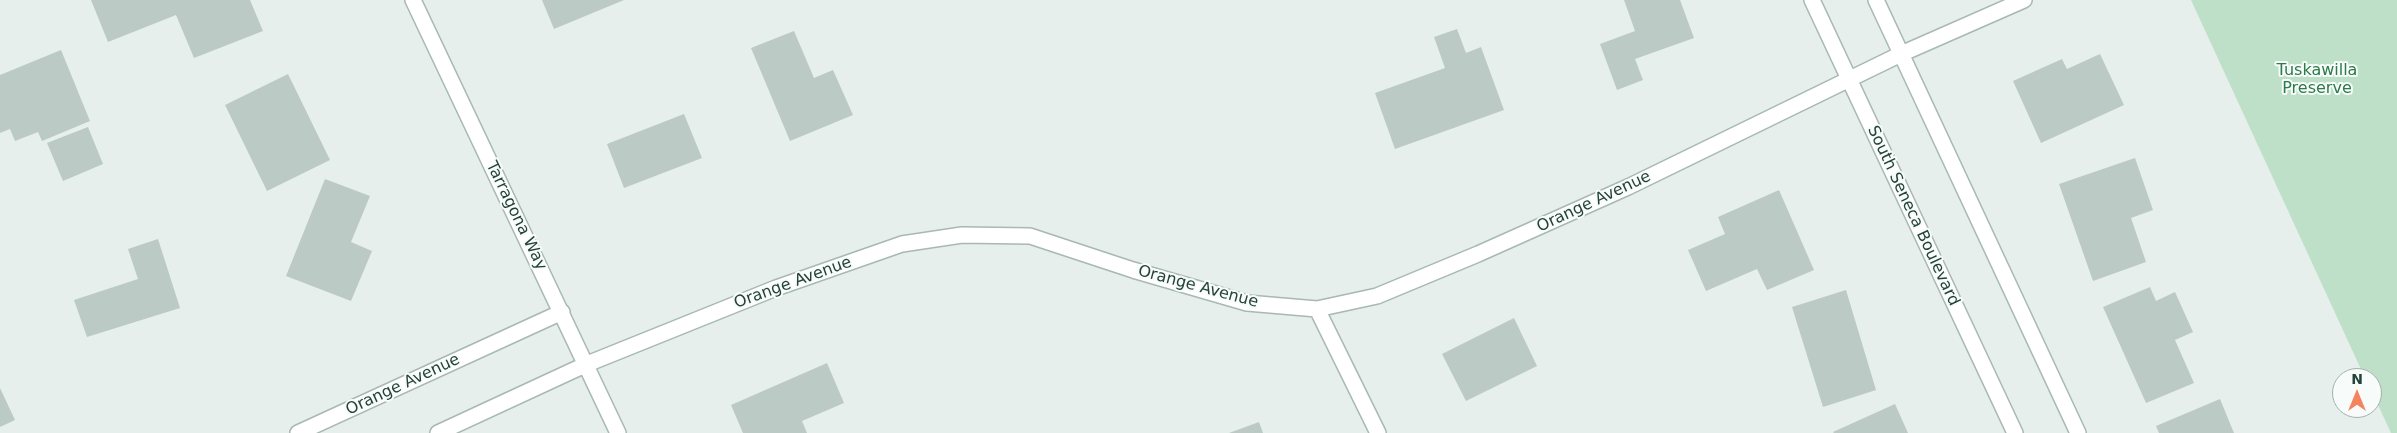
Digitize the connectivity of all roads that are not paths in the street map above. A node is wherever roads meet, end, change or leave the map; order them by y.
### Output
1 (413, 0) edge
2 (1812, 0) edge
3 (1876, 0) edge
4 (2024, 0) edge
5 (1901, 54) junction
6 (1849, 80) junction
7 (1317, 309) junction
8 (562, 312) junction
9 (587, 364) junction
10 (298, 433) edge
11 (438, 433) edge
12 (618, 433) edge
13 (1378, 433) edge
14 (2015, 433) edge
15 (2078, 433) edge

1 - 8 street, Tarragona Way
2 - 6 street, South Seneca Boulevard
3 - 5 street
4 - 5 street, Orange Avenue
5 - 6 street, Orange Avenue
5 - 15 street
6 - 7 street, Orange Avenue
6 - 14 street, South Seneca Boulevard
7 - 9 street, Orange Avenue
7 - 13 street
8 - 9 street, Tarragona Way
8 - 10 street, Orange Avenue
9 - 11 street, Orange Avenue
9 - 12 street, Tarragona Way

